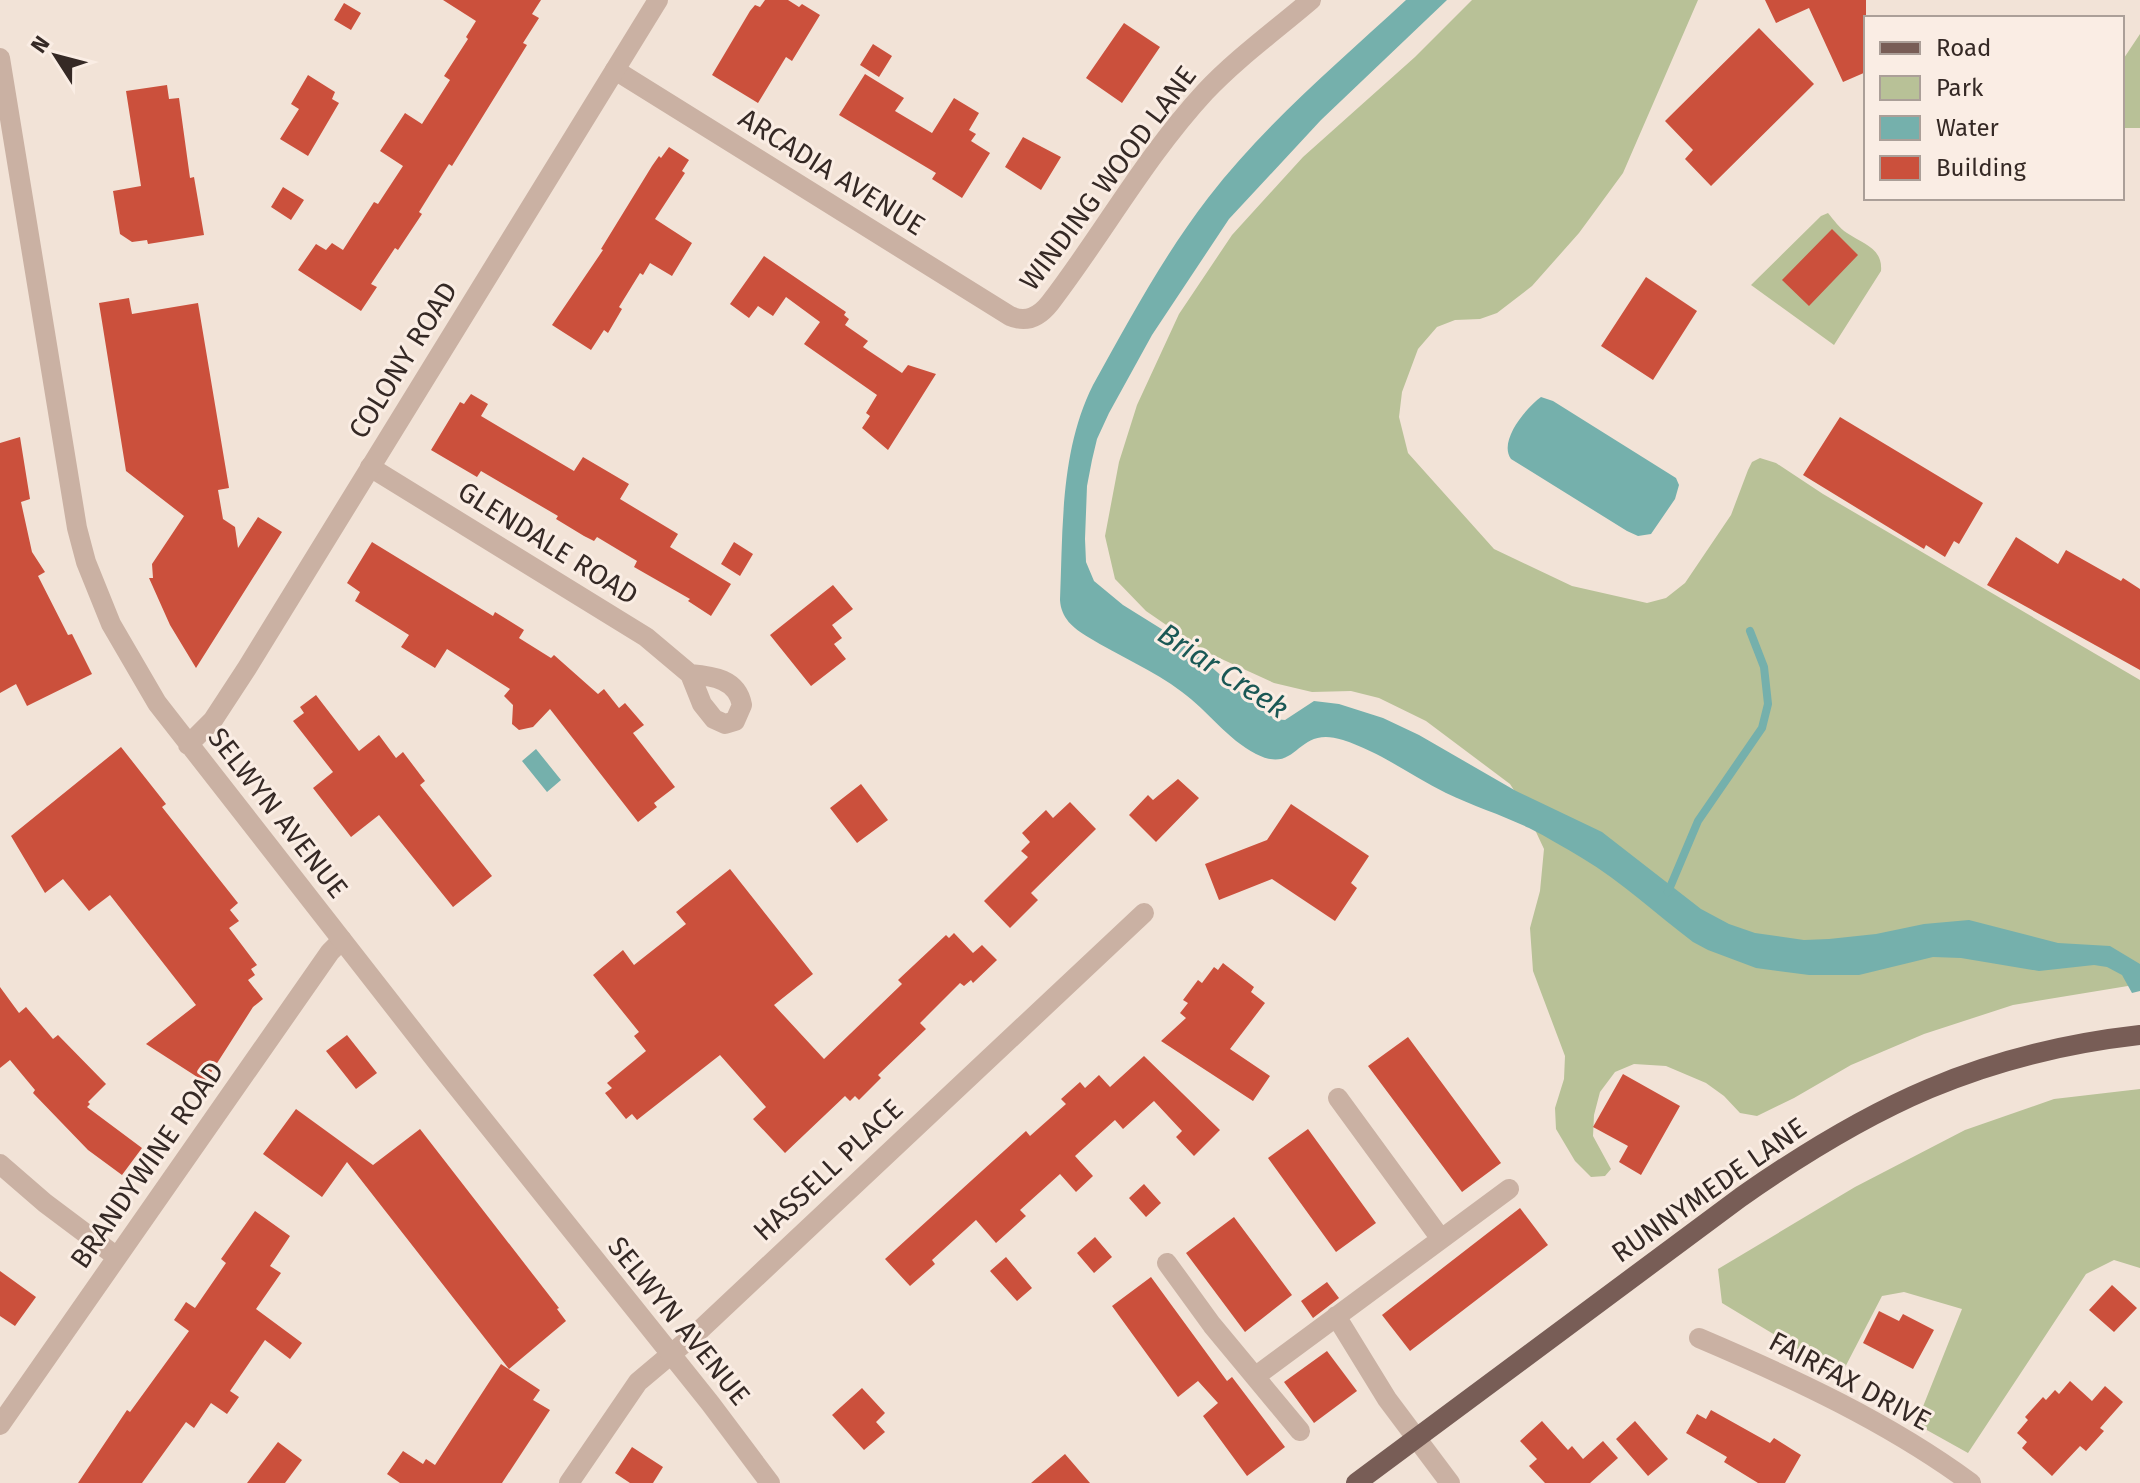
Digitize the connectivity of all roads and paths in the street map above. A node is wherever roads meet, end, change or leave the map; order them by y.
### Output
1 (658, 0) edge
2 (1311, 0) edge
3 (0, 58) edge
4 (615, 70) junction
5 (1020, 319) joint
6 (370, 467) junction
7 (690, 674) dead end
8 (188, 745) junction
9 (1144, 913) dead end
10 (342, 940) junction
11 (2140, 1035) edge
12 (1338, 1098) dead end
13 (0, 1164) edge
14 (1509, 1189) dead end
15 (1441, 1239) junction
16 (117, 1257) junction
17 (1167, 1263) dead end
18 (1336, 1316) junction
19 (1699, 1338) dead end
20 (671, 1354) junction
21 (1256, 1376) junction
22 (0, 1425) edge
23 (1300, 1431) dead end
24 (1416, 1440) junction
25 (569, 1483) edge
26 (770, 1483) edge
27 (1356, 1483) edge
28 (1450, 1483) edge
29 (1971, 1483) edge

1 - 4 street, COLONY ROAD
2 - 5 street, WINDING WOOD LANE
3 - 8 street, SELWYN AVENUE
4 - 5 street, ARCADIA AVENUE
4 - 6 street, COLONY ROAD
6 - 7 street, GLENDALE ROAD
6 - 8 street, COLONY ROAD
8 - 10 street, SELWYN AVENUE
9 - 20 street, HASSELL PLACE
10 - 16 street, BRANDYWINE ROAD
10 - 20 street, SELWYN AVENUE
11 - 24 main road, RUNNYMEDE LANE
12 - 15 street
13 - 16 street
14 - 15 street
15 - 18 street
16 - 22 street, BRANDYWINE ROAD
17 - 21 street
18 - 21 street
18 - 24 street
19 - 29 street, FAIRFAX DRIVE
20 - 25 street, HASSELL PLACE
20 - 26 street, SELWYN AVENUE
21 - 23 street
24 - 27 main road, RUNNYMEDE LANE
24 - 28 street

